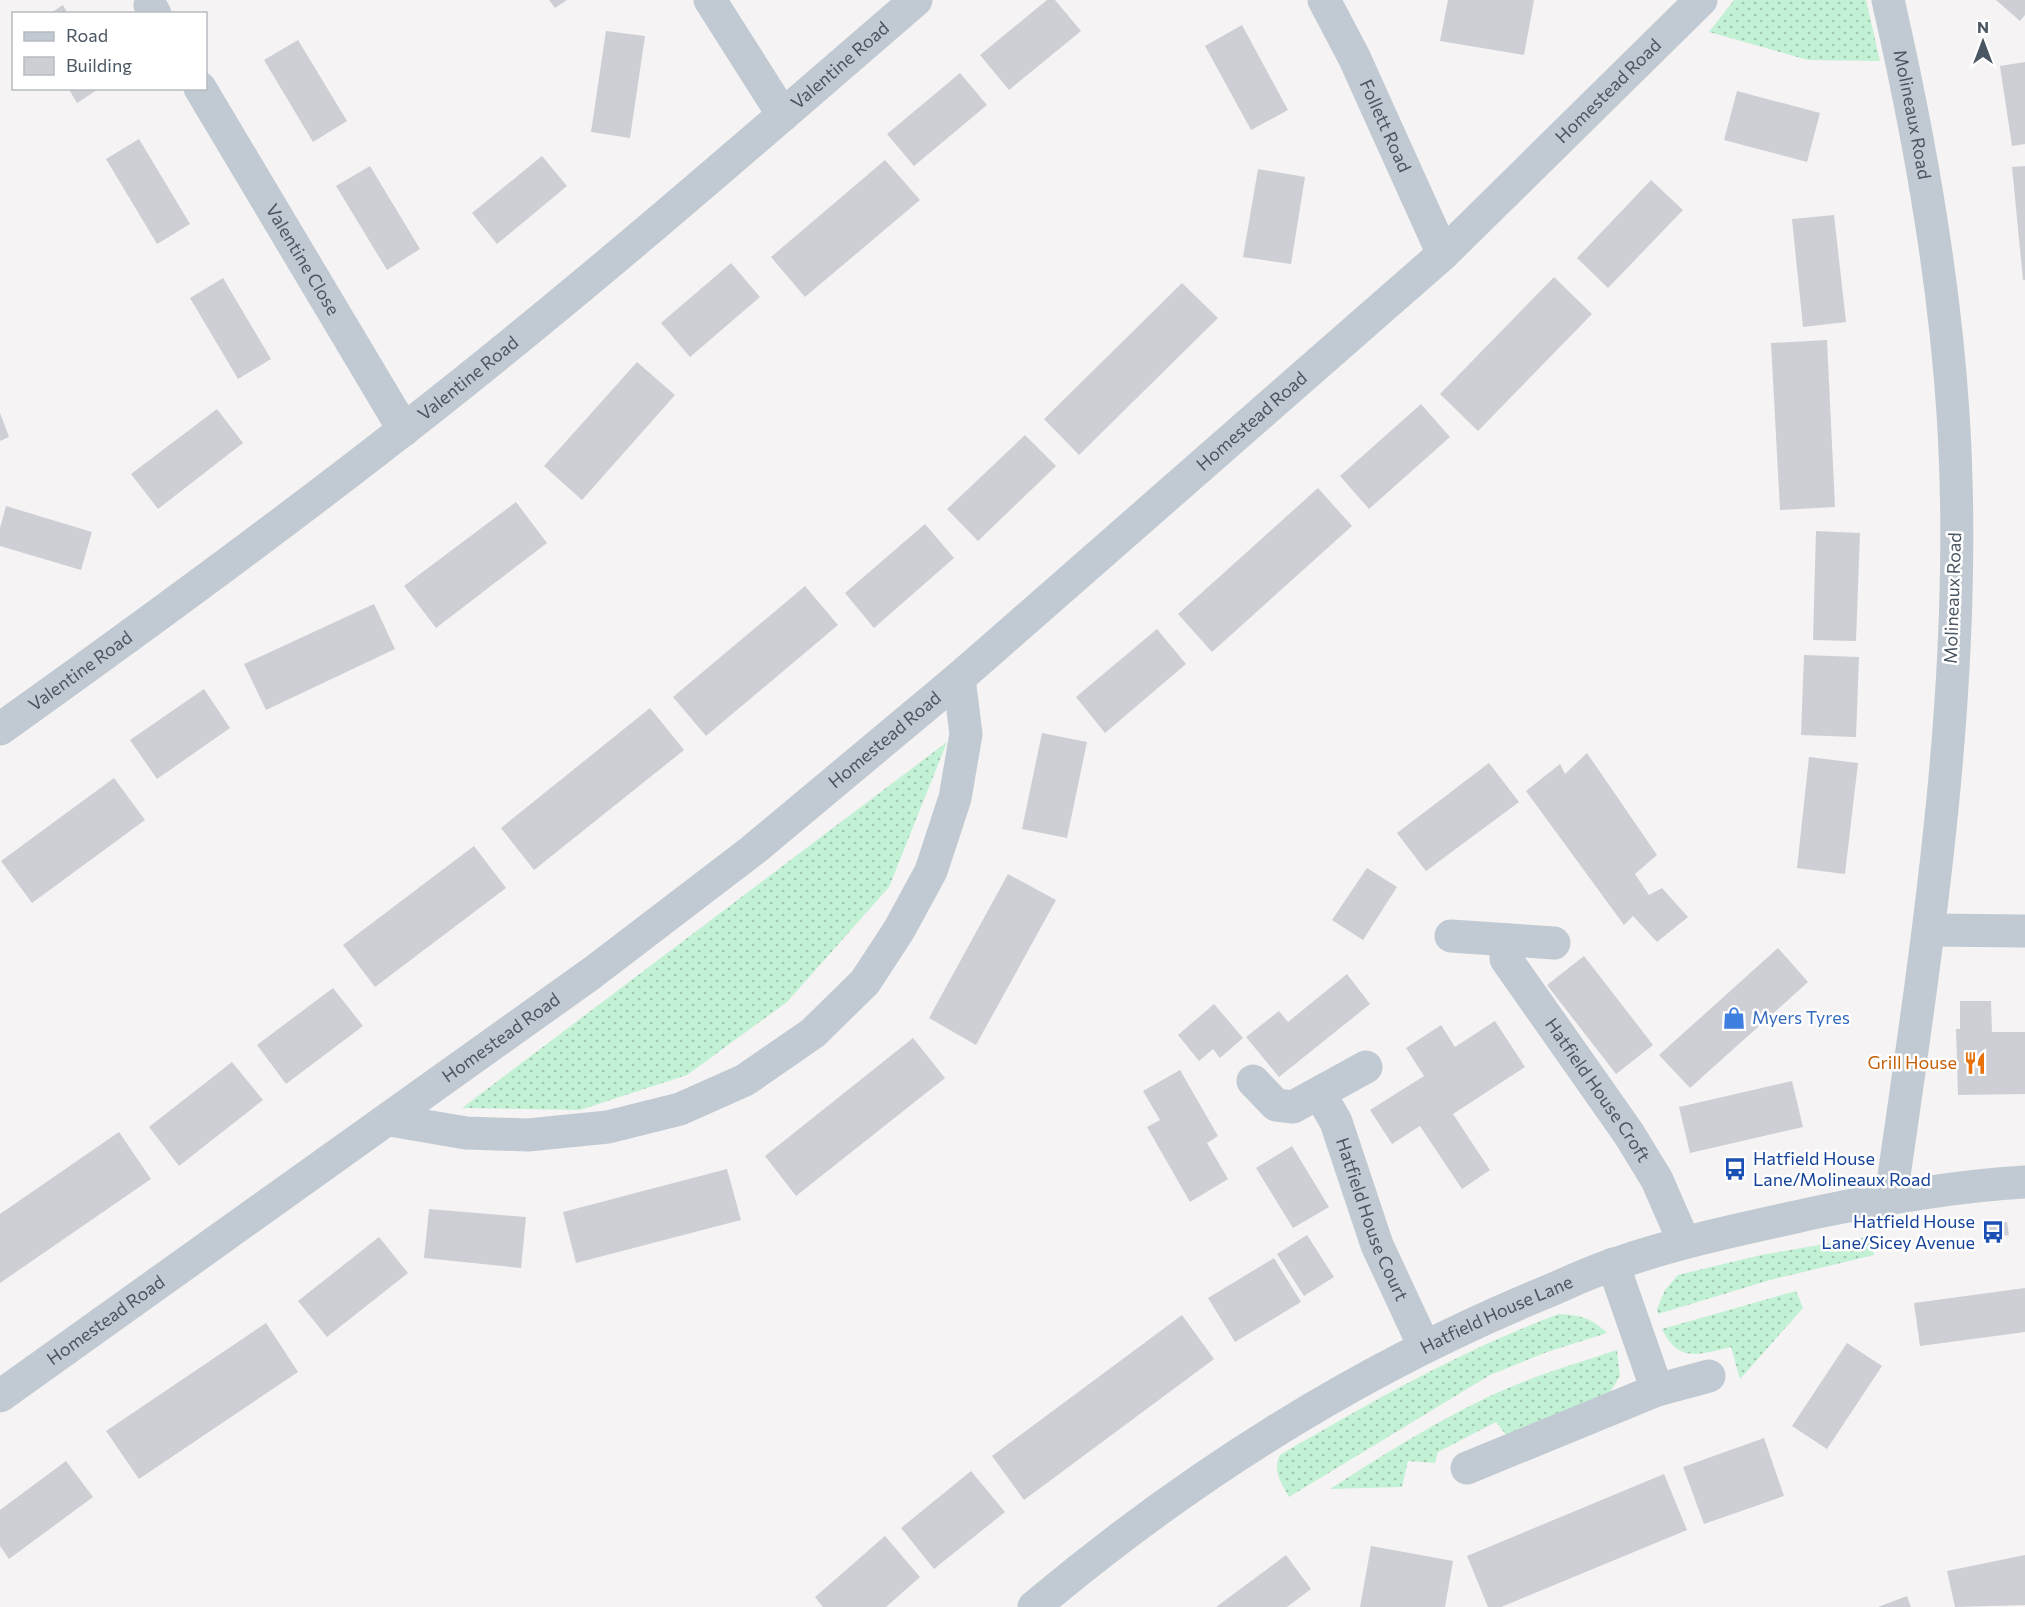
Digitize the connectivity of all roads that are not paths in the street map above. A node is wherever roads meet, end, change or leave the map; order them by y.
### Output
1 (710, 0) edge
2 (916, 0) edge
3 (1324, 0) edge
4 (1701, 0) edge
5 (1888, 0) edge
6 (201, 90) edge
7 (783, 115) junction
8 (1443, 254) junction
9 (404, 430) junction
10 (959, 678) junction
11 (1, 725) edge
12 (1929, 930) junction
13 (2025, 931) edge
14 (1450, 936) dead end
15 (1506, 942) junction
16 (1554, 943) dead end
17 (1366, 1067) dead end
18 (1253, 1081) dead end
19 (1320, 1094) junction
20 (390, 1120) junction
21 (2025, 1182) edge
22 (1891, 1197) junction
23 (1684, 1242) junction
24 (1612, 1264) junction
25 (1424, 1346) junction
26 (1709, 1376) dead end
27 (1657, 1390) junction
28 (0, 1396) edge
29 (1467, 1468) dead end
30 (1034, 1607) edge

1 - 7 street
2 - 7 street, Valentine Road
3 - 8 street, Follett Road
4 - 8 street, Homestead Road
5 - 12 street, Molineaux Road
6 - 9 street, Valentine Close
7 - 9 street, Valentine Road
8 - 10 street, Homestead Road
9 - 11 street, Valentine Road
10 - 20 street, Homestead Road
10 - 20 street
12 - 13 street
12 - 22 street, Molineaux Road
14 - 15 street
15 - 16 street
15 - 23 street, Hatfield House Croft
17 - 19 street
18 - 19 street
19 - 25 street, Hatfield House Court
20 - 28 street, Homestead Road
21 - 22 street, Hatfield House Lane
22 - 23 street, Hatfield House Lane
23 - 24 street, Hatfield House Lane
24 - 25 street, Hatfield House Lane
24 - 27 street
25 - 30 street, Hatfield House Lane
26 - 27 street
27 - 29 street

